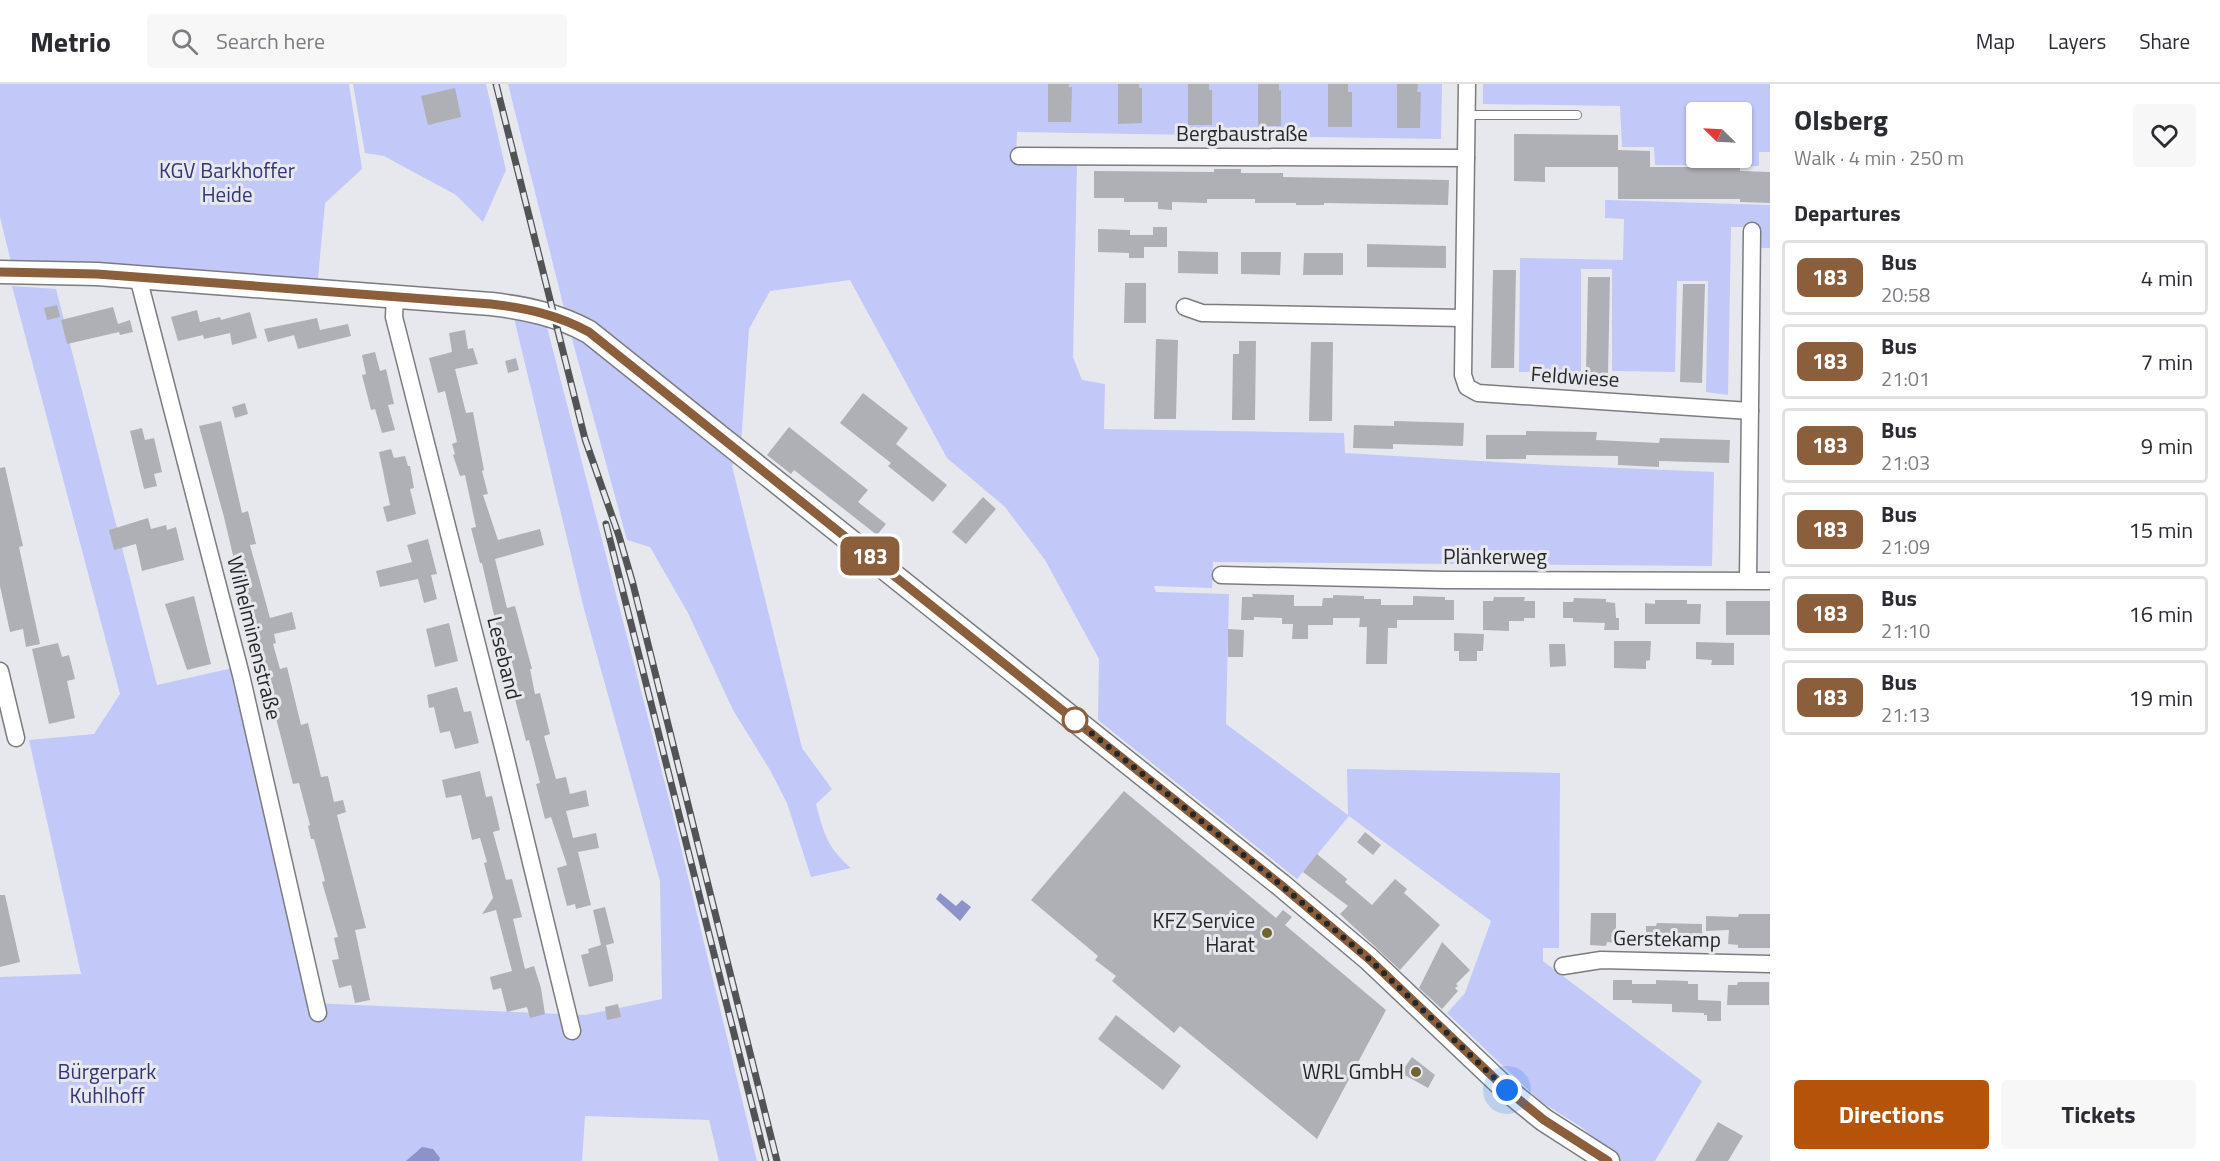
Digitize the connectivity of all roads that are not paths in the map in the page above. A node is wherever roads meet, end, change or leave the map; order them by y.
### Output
1 (1467, 84) edge
2 (1577, 115) dead end
3 (1466, 116) junction
4 (1019, 156) dead end
5 (1466, 158) junction
6 (1752, 231) dead end
7 (0, 272) edge
8 (138, 277) junction
9 (395, 296) junction
10 (1185, 307) dead end
11 (1463, 318) junction
12 (1750, 411) junction
13 (1221, 575) dead end
14 (1748, 580) junction
15 (1770, 581) edge
16 (0, 671) edge
17 (16, 738) dead end
18 (1770, 964) edge
19 (1563, 966) dead end
20 (318, 1012) dead end
21 (572, 1031) dead end
22 (1608, 1161) edge

1 - 3 street, Feldwiese
2 - 3 lane
3 - 5 street, Feldwiese
4 - 5 street, Bergbaustraße
5 - 11 street, Feldwiese
6 - 12 street
7 - 8 street
8 - 9 street
8 - 20 street, Wilhelminenstraße
9 - 21 street, Leseband
9 - 22 street
10 - 11 street
11 - 12 street, Feldwiese
12 - 14 street
13 - 14 street, Plänkerweg
14 - 15 street, Plänkerweg
16 - 17 street
18 - 19 street, Gerstekamp

